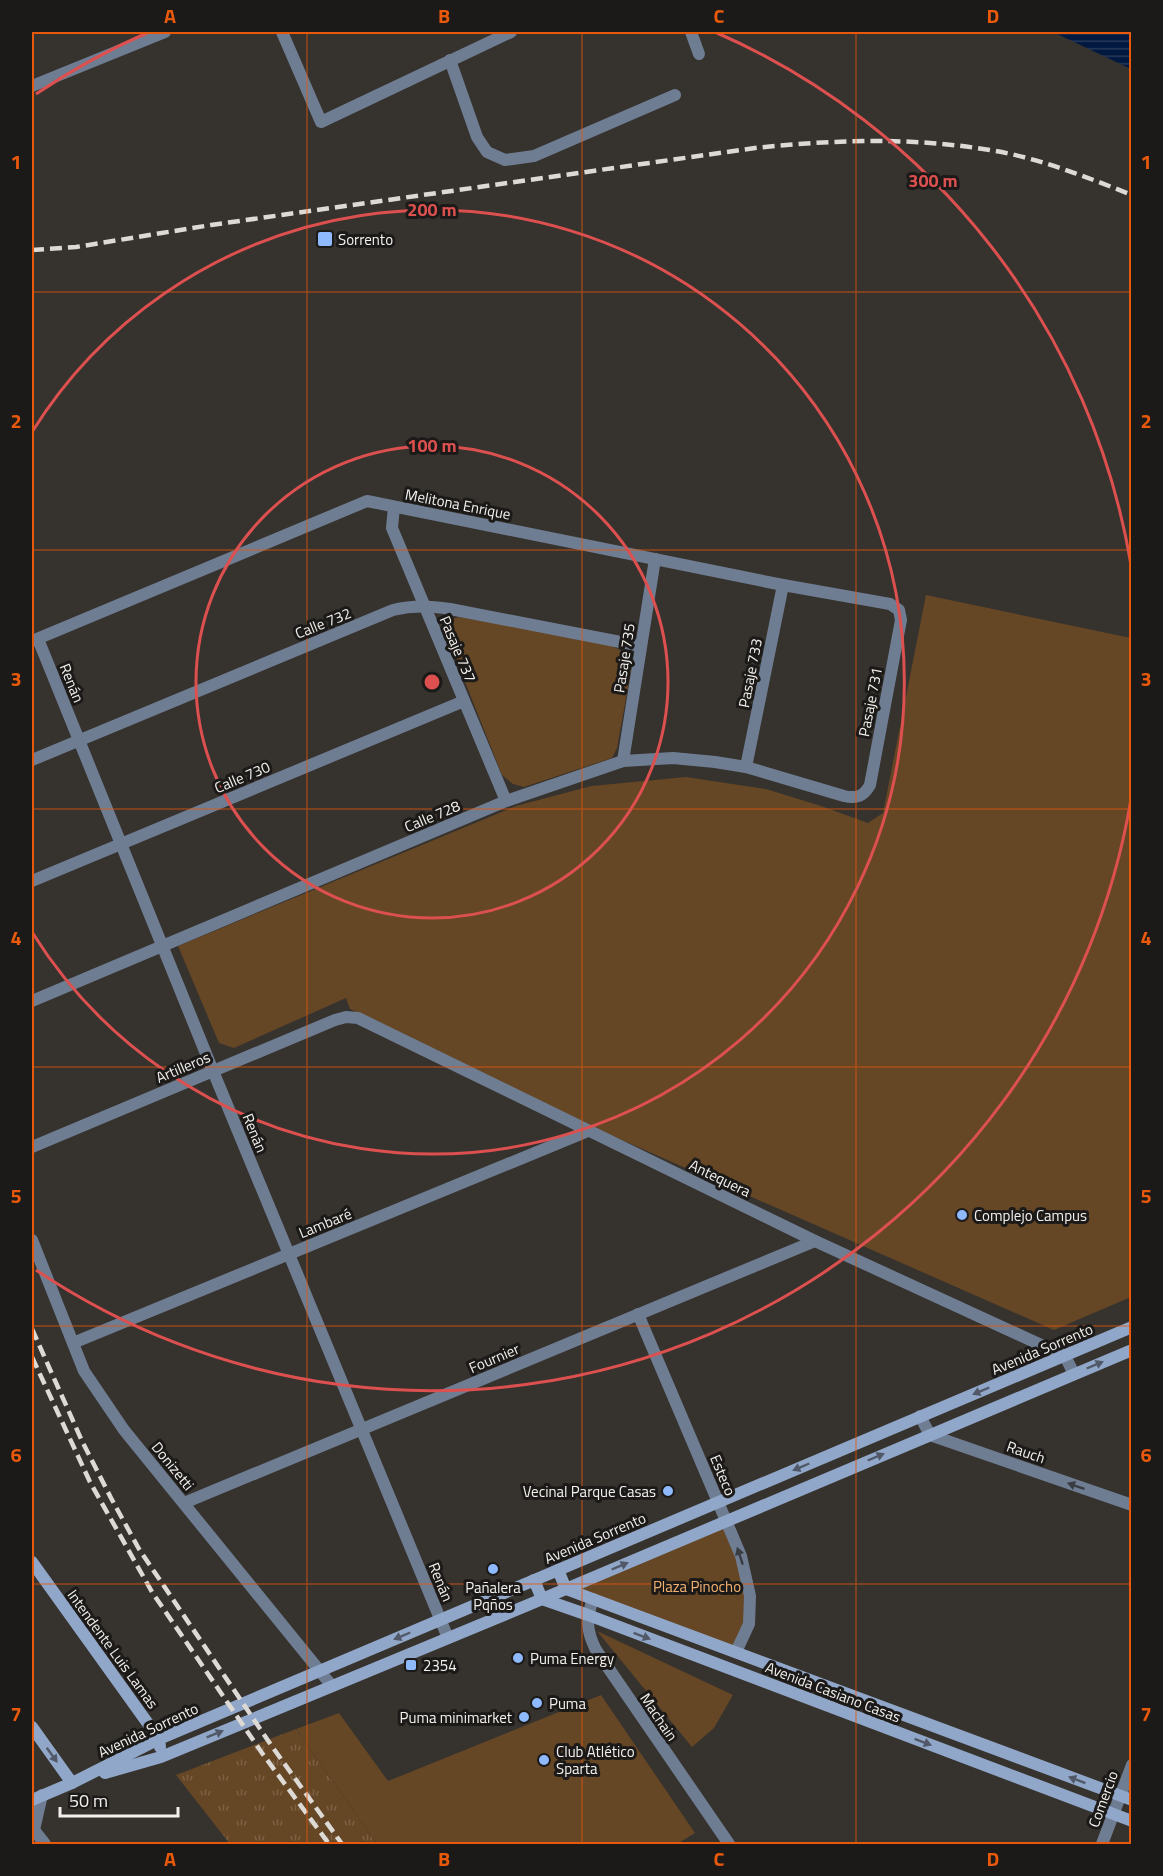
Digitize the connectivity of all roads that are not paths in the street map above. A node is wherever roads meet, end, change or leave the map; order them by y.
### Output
1 (165, 32) edge
2 (282, 32) edge
3 (511, 32) edge
4 (691, 32) edge
5 (699, 54) dead end
6 (450, 60) junction
7 (32, 86) edge
8 (675, 95) dead end
9 (394, 507) junction
10 (656, 559) junction
11 (783, 585) junction
12 (423, 605) junction
13 (898, 610) joint
14 (35, 640) edge
15 (641, 646) junction
16 (464, 701) junction
17 (79, 740) junction
18 (32, 760) edge
19 (623, 761) junction
20 (746, 767) junction
21 (861, 796) joint
22 (506, 801) junction
23 (121, 844) junction
24 (32, 881) edge
25 (162, 945) junction
26 (32, 1001) edge
27 (346, 1017) joint
28 (213, 1071) junction
29 (588, 1131) junction
30 (33, 1143) edge
31 (32, 1240) edge
32 (815, 1241) junction
33 (289, 1254) junction
34 (638, 1314) junction
35 (1131, 1327) edge
36 (73, 1343) junction
37 (1131, 1350) edge
38 (1065, 1356) junction
39 (1074, 1374) junction
40 (920, 1416) junction
41 (362, 1429) junction
42 (930, 1435) junction
43 (718, 1502) junction
44 (184, 1503) junction
45 (1131, 1505) edge
46 (726, 1521) junction
47 (32, 1562) edge
48 (558, 1570) junction
49 (534, 1580) junction
50 (566, 1589) junction
51 (542, 1599) junction
52 (593, 1599) junction
53 (588, 1615) junction
54 (440, 1620) junction
55 (448, 1638) junction
56 (736, 1652) junction
57 (320, 1671) junction
58 (332, 1686) junction
59 (32, 1727) edge
60 (159, 1740) junction
61 (161, 1757) junction
62 (1131, 1765) edge
63 (72, 1783) junction
64 (37, 1797) edge
65 (1126, 1798) edge
66 (1113, 1814) junction
67 (1131, 1821) edge
68 (33, 1831) edge
69 (45, 1845) edge
70 (729, 1845) edge
71 (1102, 1845) edge

1 - 7 street
2 - 6 street
3 - 6 street
4 - 5 street
6 - 8 street
9 - 10 street, Melitona Enrique
9 - 12 street, Pasaje 737
9 - 14 street, Melitona Enrique
10 - 11 street, Melitona Enrique
10 - 15 street, Pasaje 735
11 - 13 street, Melitona Enrique
11 - 20 street, Pasaje 733
12 - 15 street, Calle 732
12 - 16 street, Pasaje 737
12 - 17 street, Calle 732
13 - 21 street, Pasaje 731
14 - 17 street, Renán
15 - 19 street, Pasaje 735
16 - 22 street, Pasaje 737
16 - 23 street, Calle 730
17 - 18 street, Calle 732
17 - 23 street, Renán
19 - 20 street, Calle 728
19 - 22 street, Calle 728
20 - 21 street, Calle 728
22 - 25 street, Calle 728
23 - 24 street, Calle 730
23 - 25 street, Renán
25 - 26 street, Calle 728
25 - 28 street, Renán
27 - 28 street, Artilleros
27 - 29 street, Antequera
28 - 30 street, Artilleros
28 - 33 street, Renán
29 - 32 street, Antequera
29 - 33 street, Lambaré
31 - 36 street, Donizetti
32 - 34 street, Fournier
32 - 38 street, Antequera
33 - 36 street, Lambaré
33 - 41 street, Renán
34 - 41 street, Fournier
34 - 43 street, Esteco
35 - 38 main road, Avenida Sorrento
36 - 44 street, Donizetti
39 -> 37 main road, Avenida Sorrento
38 - 39 street
38 -> 40 main road, Avenida Sorrento
39 - 42 main road, Avenida Sorrento
40 - 42 street
40 -> 43 main road, Avenida Sorrento
41 - 44 street, Fournier
41 - 54 street, Renán
45 -> 42 street, Rauch
46 -> 42 main road, Avenida Sorrento
43 - 46 street, Esteco
43 - 48 main road, Avenida Sorrento
44 - 57 street, Donizetti
50 -> 46 main road, Avenida Sorrento
56 -> 46 street, Esteco
47 - 60 main road, Intendente Luis Lamas
48 - 49 main road, Avenida Sorrento
48 - 50 main road
49 - 51 main road
49 - 54 main road, Avenida Sorrento
50 - 51 main road, Avenida Sorrento
50 - 52 main road, Avenida Casiano Casas
51 - 53 main road, Avenida Casiano Casas
51 - 55 main road, Avenida Sorrento
52 - 53 street, Machain
52 - 56 main road, Avenida Casiano Casas
53 -> 66 main road, Avenida Casiano Casas
53 - 70 street, Machain
54 - 55 street, Renán
54 -> 57 main road, Avenida Sorrento
55 - 58 main road, Avenida Sorrento
65 -> 56 main road, Avenida Casiano Casas
57 - 58 street, Donizetti
57 - 60 main road, Avenida Sorrento
61 -> 58 main road, Avenida Sorrento
59 -> 63 main road
60 - 61 main road, Intendente Luis Lamas
60 - 63 main road, Avenida Sorrento
61 - 63 main road, Avenida Sorrento
62 - 65 street, Comercio
63 - 64 main road, Avenida Sorrento
64 - 68 street
65 - 66 street, Comercio
66 - 67 main road, Avenida Casiano Casas
66 - 71 street, Comercio
68 - 69 street

